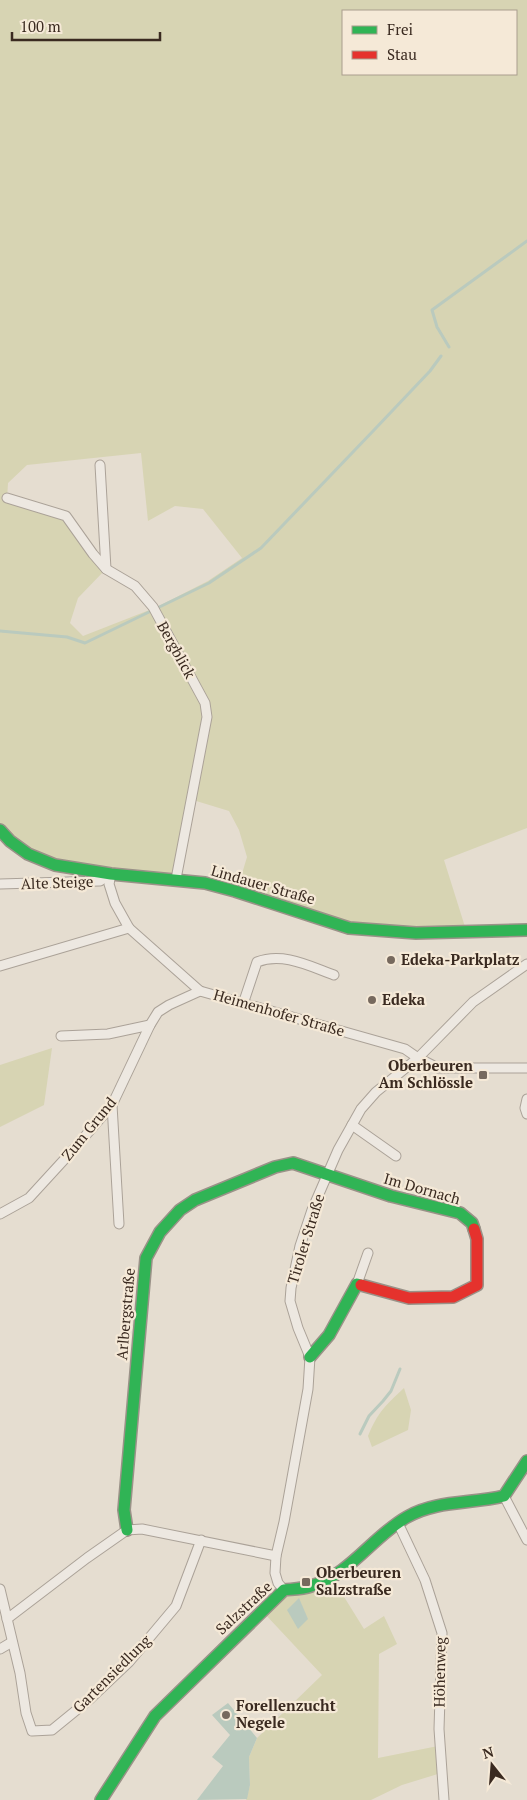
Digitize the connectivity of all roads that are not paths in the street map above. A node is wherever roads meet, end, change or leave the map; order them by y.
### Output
1 (100, 466) dead end
2 (7, 498) dead end
3 (106, 569) junction
4 (0, 830) edge
5 (111, 874) junction
6 (176, 879) junction
7 (0, 884) edge
8 (129, 928) junction
9 (527, 930) edge
10 (527, 964) edge
11 (0, 966) edge
12 (334, 974) dead end
13 (200, 991) junction
14 (243, 1004) junction
15 (150, 1025) junction
16 (61, 1036) dead end
17 (418, 1058) junction
18 (527, 1068) edge
19 (527, 1100) edge
20 (112, 1105) junction
21 (527, 1114) edge
22 (352, 1125) junction
23 (396, 1156) dead end
24 (327, 1174) junction
25 (0, 1214) edge
26 (119, 1224) dead end
27 (368, 1253) dead end
28 (356, 1284) junction
29 (310, 1357) junction
30 (527, 1461) edge
31 (504, 1496) junction
32 (398, 1523) junction
33 (127, 1530) junction
34 (200, 1540) junction
35 (527, 1540) edge
36 (276, 1556) junction
37 (0, 1590) edge
38 (284, 1590) junction
39 (7, 1620) junction
40 (12, 1642) junction
41 (0, 1649) edge
42 (101, 1800) edge
43 (444, 1800) edge

1 - 3 street
2 - 3 street, Bergblick
3 - 6 street, Bergblick
4 - 5 street, Lindauer Straße
5 - 6 street, Lindauer Straße
5 - 7 street, Alte Steige
5 - 8 street, Heimenhofer Straße
6 - 9 street, Lindauer Straße
8 - 11 street
8 - 13 street, Heimenhofer Straße
10 - 17 street, Tiroler Straße
12 - 14 street
13 - 14 street, Heimenhofer Straße
13 - 15 street, Zum Grund
14 - 17 street, Heimenhofer Straße
15 - 16 street
15 - 20 street, Zum Grund
17 - 18 street, Heimenhofer Straße
17 - 22 street, Tiroler Straße
19 - 21 street
20 - 25 street, Zum Grund
20 - 26 street
22 - 23 street
22 - 24 street, Tiroler Straße
24 - 28 street, Im Dornach
24 - 29 street, Tiroler Straße
24 - 33 street, Arlbergstraße
27 - 28 street
28 - 29 street
29 - 36 street, Tiroler Straße
30 - 31 street
31 - 32 street, Salzstraße
31 - 35 street
32 - 38 street, Salzstraße
32 - 43 street, Höhenweg
33 - 34 street
33 - 39 street
34 - 36 street
34 - 40 street, Gartensiedlung
36 - 38 street, Tiroler Straße
37 - 39 street
38 - 42 street, Salzstraße
39 - 40 street
40 - 41 street

